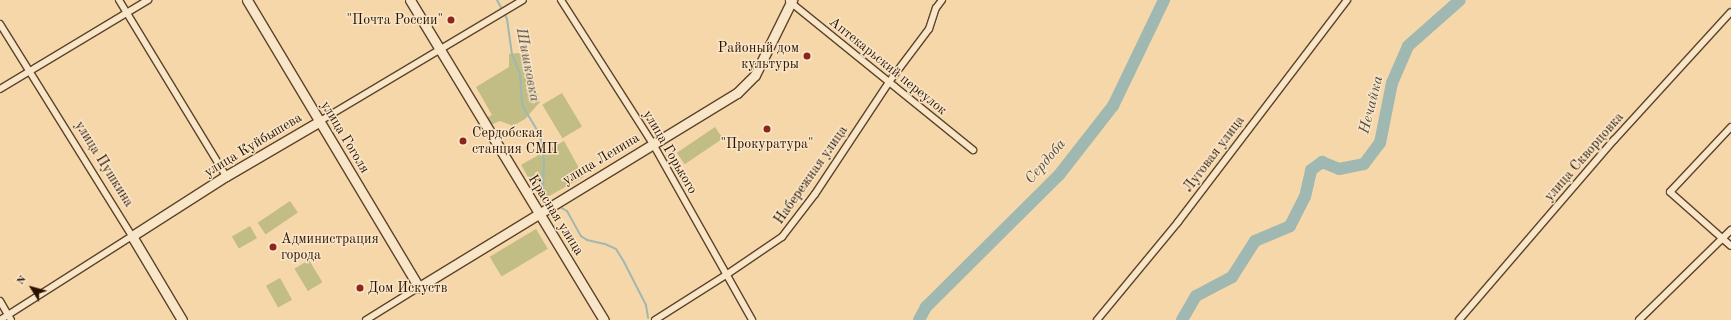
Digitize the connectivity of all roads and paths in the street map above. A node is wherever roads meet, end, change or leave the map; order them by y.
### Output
1 (119, 0) edge
2 (148, 0) edge
3 (247, 0) edge
4 (410, 0) edge
5 (523, 0) edge
6 (561, 0) edge
7 (942, 0) edge
8 (1347, 0) edge
9 (790, 1) edge
10 (1731, 12) edge
11 (127, 13) junction
12 (0, 24) edge
13 (440, 48) junction
14 (30, 71) junction
15 (888, 82) junction
16 (0, 89) edge
17 (320, 122) junction
18 (1731, 127) edge
19 (653, 144) junction
20 (972, 150) dead end
21 (226, 176) junction
22 (538, 213) junction
23 (1731, 230) edge
24 (132, 236) junction
25 (1723, 238) junction
26 (1731, 246) edge
27 (726, 275) junction
28 (419, 287) junction
29 (0, 301) edge
30 (10, 318) edge
31 (0, 320) edge
32 (182, 320) edge
33 (366, 320) edge
34 (604, 320) edge
35 (655, 320) edge
36 (752, 320) edge
37 (1097, 320) edge
38 (1459, 320) edge
39 (1639, 320) edge

1 - 11 street
2 - 11 street
3 - 17 street, улица Гоголя
4 - 13 street, Красная улица
5 - 13 street, улица Куйбышева
6 - 19 street, улица Горького
7 - 15 street, Набережная улица
8 - 37 street, Луговая улица
9 - 15 street, Аптекарьский переулок
9 - 19 street, улица Ленина
10 - 38 street, улица Скворцовка
11 - 14 street
11 - 21 street
12 - 14 street, улица Пушкина
13 - 17 street, улица Куйбышева
13 - 22 street, Красная улица
14 - 16 street
14 - 24 street, улица Пушкина
15 - 20 street, Аптекарьский переулок
15 - 27 street, Набережная улица
17 - 21 street, улица Куйбышева
17 - 28 street, улица Гоголя
18 - 25 street
19 - 22 street, улица Ленина
19 - 27 street, улица Горького
21 - 24 street, улица Куйбышева
22 - 28 street, улица Ленина
22 - 34 street, Красная улица
23 - 25 street
24 - 30 street, улица Куйбышева
24 - 32 street, улица Пушкина
25 - 26 street
25 - 39 street
27 - 35 street, Набережная улица
27 - 36 street, улица Горького
28 - 33 street, улица Ленина
29 - 30 street
30 - 31 street, улица Куйбышева

